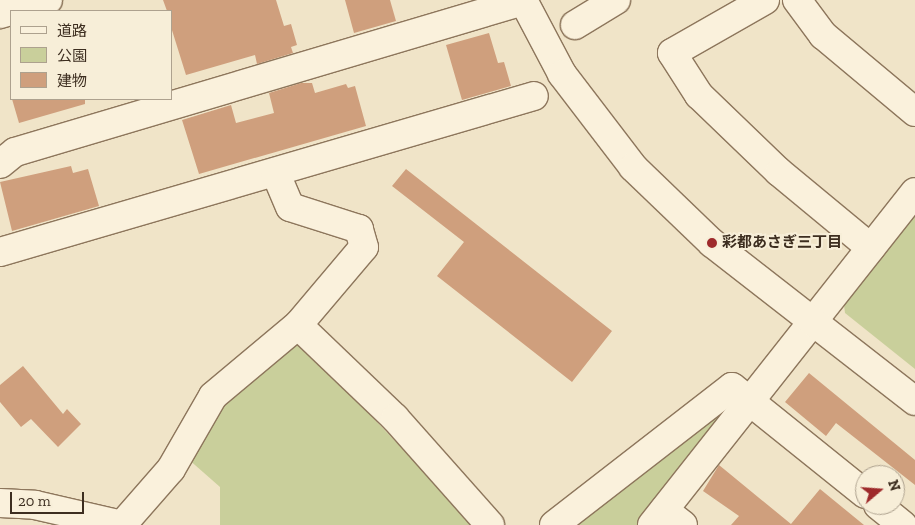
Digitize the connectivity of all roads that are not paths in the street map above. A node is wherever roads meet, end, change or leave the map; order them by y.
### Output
1 (48, 0) edge
2 (616, 0) edge
3 (765, 0) edge
4 (797, 0) edge
5 (523, 1) edge
6 (14, 10) edge
7 (575, 25) dead end
8 (534, 96) dead end
9 (915, 112) edge
10 (0, 164) edge
11 (275, 172) junction
12 (915, 192) edge
13 (871, 248) junction
14 (0, 252) edge
15 (813, 321) junction
16 (298, 325) junction
17 (915, 401) edge
18 (749, 402) junction
19 (855, 486) edge
20 (0, 503) edge
21 (890, 515) edge
22 (666, 520) edge
23 (122, 525) edge
24 (490, 525) edge
25 (554, 525) edge
26 (903, 525) edge

1 - 6 street
2 - 7 street
3 - 13 street
4 - 9 street
5 - 10 street
5 - 15 street
8 - 11 street
11 - 14 street
11 - 16 street
12 - 13 street
13 - 15 street
15 - 17 street
15 - 18 street
16 - 23 street
16 - 24 street
18 - 19 street
18 - 22 street
18 - 25 street
20 - 23 street
21 - 26 street

